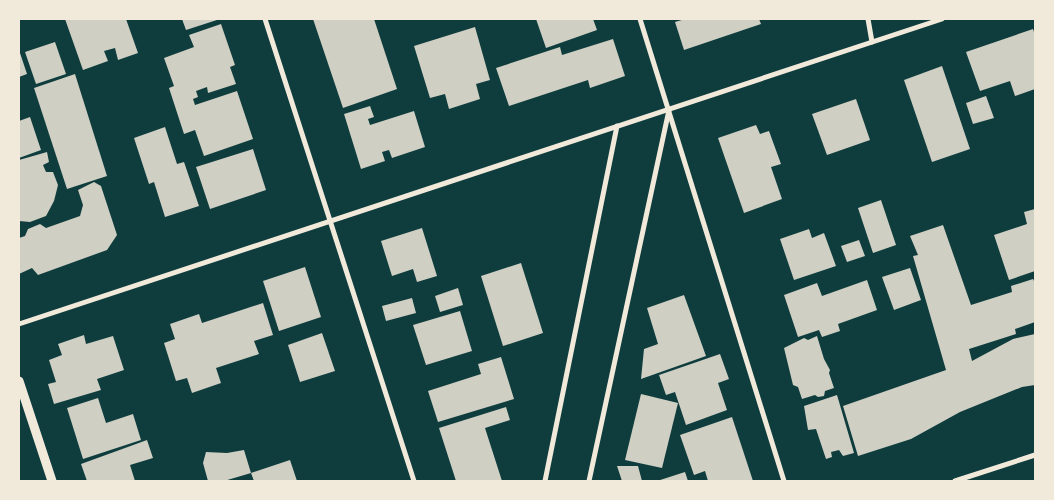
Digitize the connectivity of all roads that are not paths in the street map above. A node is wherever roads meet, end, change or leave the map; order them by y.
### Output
1 (265, 19) edge
2 (640, 19) edge
3 (868, 19) edge
4 (942, 19) edge
5 (872, 42) junction
6 (670, 109) junction
7 (617, 126) junction
8 (330, 221) junction
9 (19, 324) edge
10 (19, 381) edge
11 (1035, 455) edge
12 (52, 481) edge
13 (414, 481) edge
14 (545, 481) edge
15 (589, 481) edge
16 (784, 481) edge
17 (955, 481) edge

1 - 8 street
2 - 6 street
3 - 5 street
4 - 5 street
5 - 6 street
6 - 7 street
6 - 15 street
6 - 16 street
7 - 8 street
7 - 14 street
8 - 9 street
8 - 13 street
10 - 12 street
11 - 17 street

